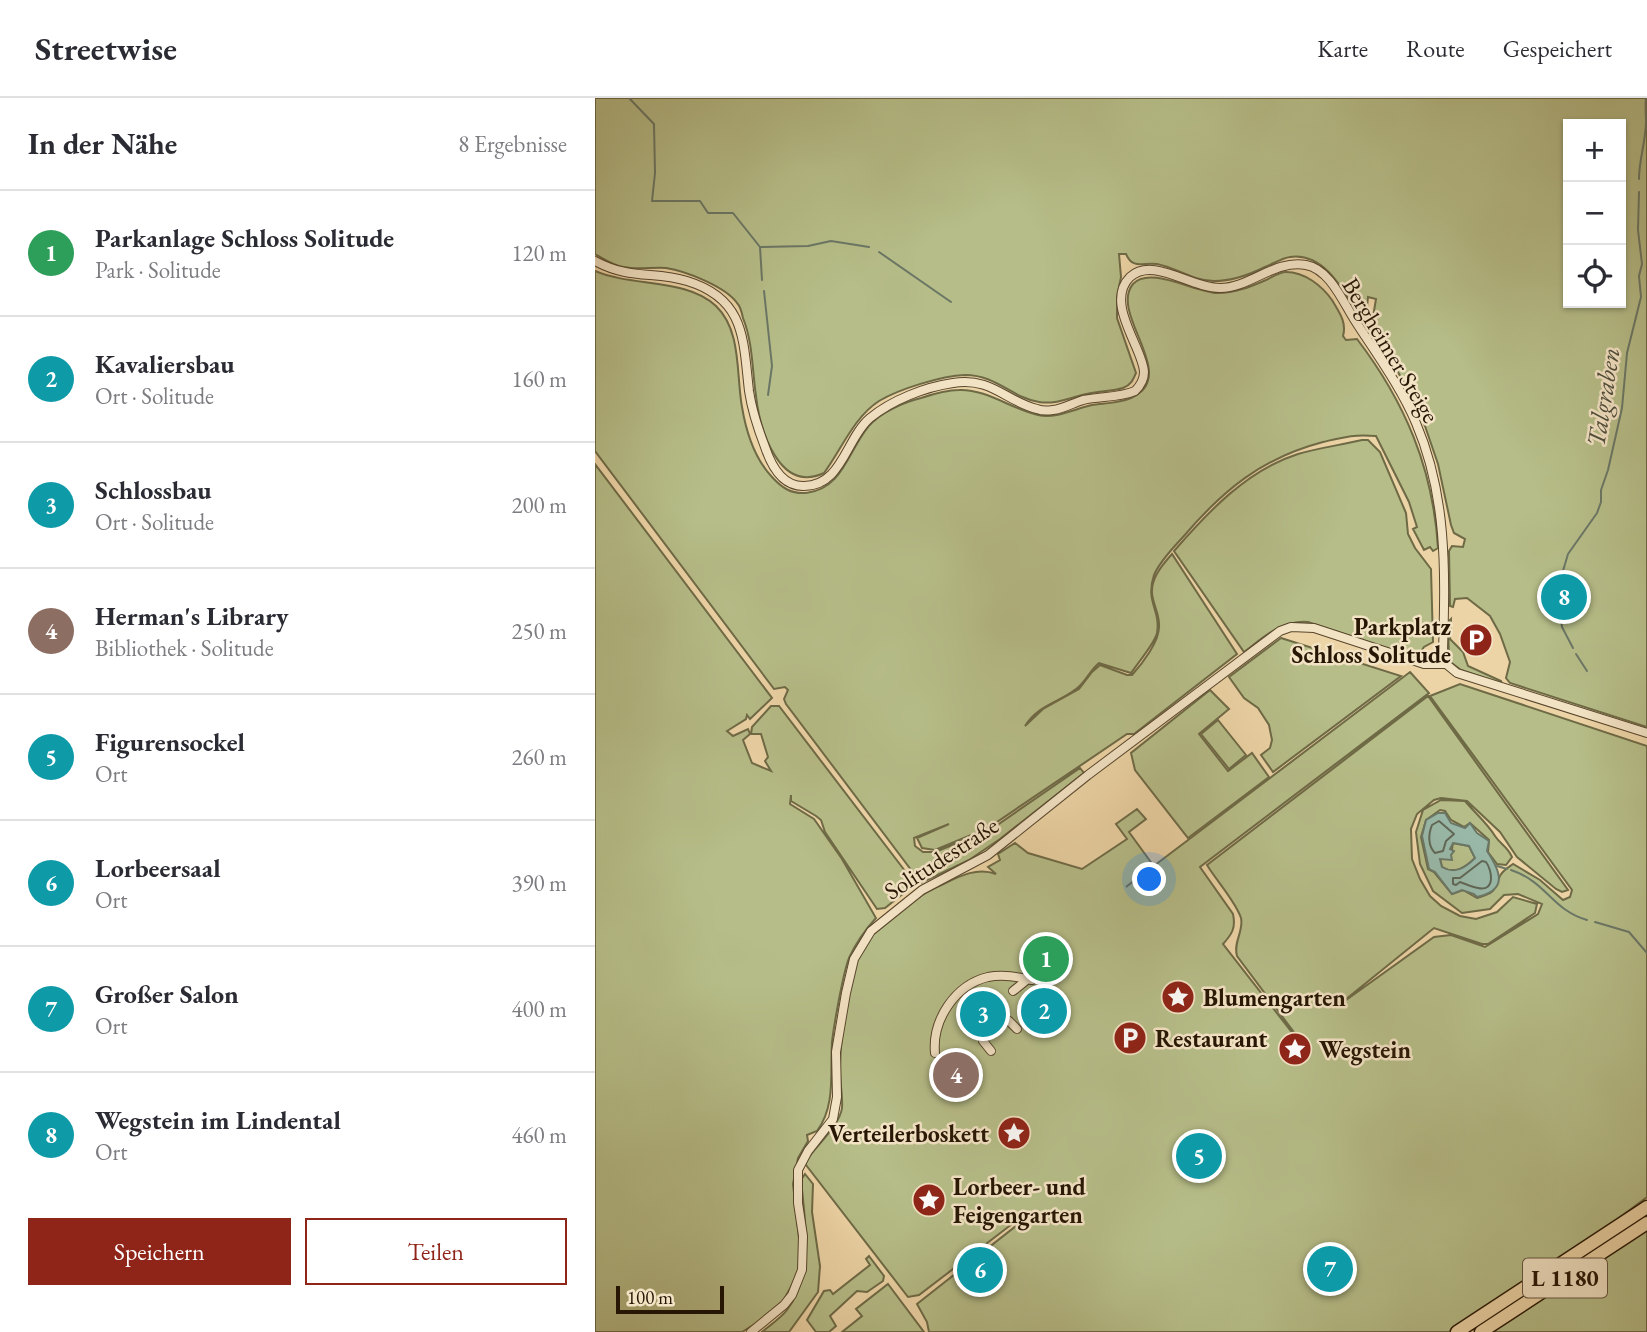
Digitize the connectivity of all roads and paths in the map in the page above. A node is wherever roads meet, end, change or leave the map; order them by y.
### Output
1 (595, 261) edge
2 (1445, 664) junction
3 (1647, 733) edge
4 (1013, 991) dead end
5 (1009, 1021) dead end
6 (1017, 1029) dead end
7 (983, 1041) dead end
8 (991, 1051) dead end
9 (936, 1053) dead end
10 (1645, 1211) edge
11 (751, 1332) edge
12 (1457, 1332) edge
13 (1481, 1332) edge

1 - 2 street, Bergheimer Steige
2 - 3 street, Solitudestraße
2 - 11 street, Solitudestraße
4 - 9 street
5 - 6 street
7 - 8 street
10 - 12 highway, L 1180
10 - 13 highway, L 1180

